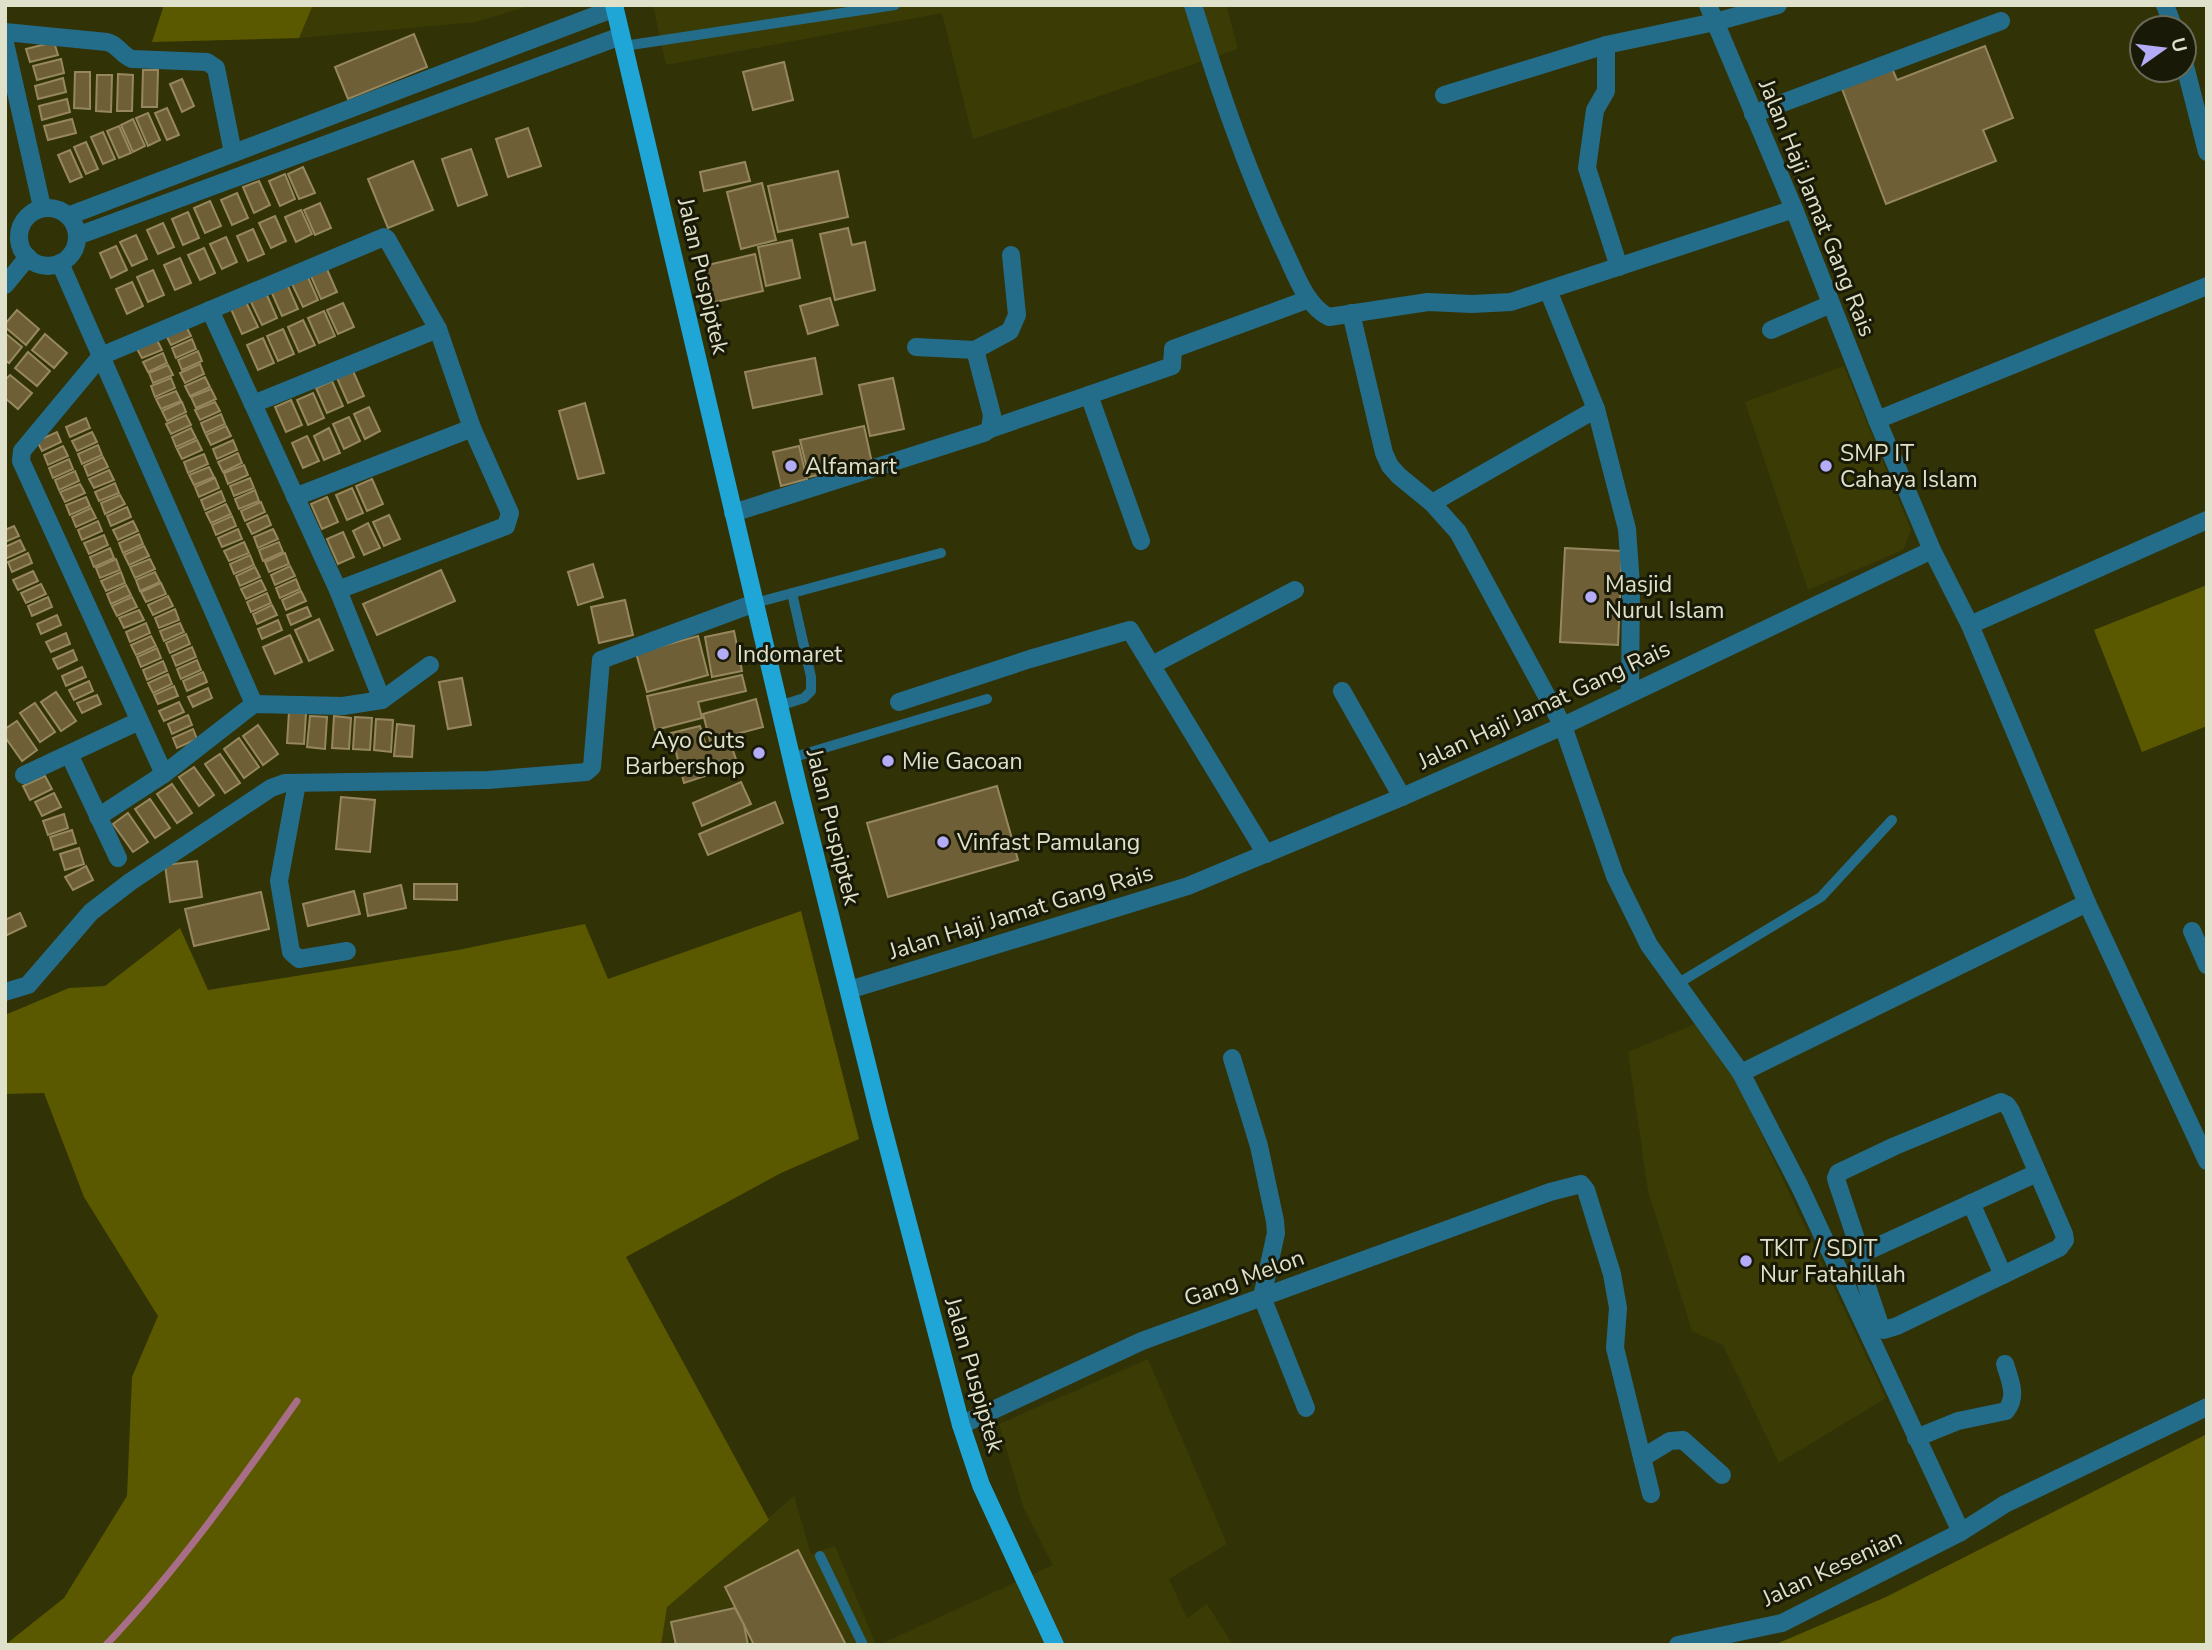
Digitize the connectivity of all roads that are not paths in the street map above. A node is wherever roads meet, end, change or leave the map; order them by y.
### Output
1 (895, 5) edge
2 (1193, 5) edge
3 (1778, 5) edge
4 (614, 6) edge
5 (1711, 14) edge
6 (2001, 21) dead end
7 (5, 32) edge
8 (622, 41) junction
9 (5, 43) edge
10 (1605, 46) junction
11 (2191, 84) edge
12 (1444, 95) dead end
13 (359, 105) junction
14 (1753, 114) junction
15 (2202, 115) edge
16 (370, 128) junction
17 (2207, 152) edge
18 (233, 153) junction
19 (42, 207) junction
20 (1794, 209) junction
21 (68, 216) junction
22 (12, 231) edge
23 (77, 236) junction
24 (1012, 255) dead end
25 (28, 257) junction
26 (60, 263) junction
27 (1619, 267) junction
28 (5, 285) edge
29 (2207, 286) edge
30 (1548, 290) junction
31 (1309, 299) junction
32 (1831, 304) junction
33 (210, 310) junction
34 (1351, 313) junction
35 (438, 329) junction
36 (1771, 330) dead end
37 (916, 347) dead end
38 (975, 350) junction
39 (101, 356) junction
40 (1089, 395) junction
41 (253, 404) junction
42 (1596, 409) junction
43 (1877, 420) junction
44 (472, 428) junction
45 (990, 429) junction
46 (295, 497) junction
47 (1432, 503) junction
48 (733, 513) junction
49 (2207, 520) edge
50 (1141, 541) dead end
51 (1932, 550) junction
52 (941, 553) dead end
53 (338, 590) junction
54 (1295, 590) dead end
55 (792, 593) junction
56 (755, 603) junction
57 (1970, 625) junction
58 (430, 665) dead end
59 (1152, 665) junction
60 (1342, 691) dead end
61 (1630, 693) junction
62 (382, 699) junction
63 (987, 699) dead end
64 (899, 702) dead end
65 (254, 704) junction
66 (779, 706) junction
67 (139, 721) junction
68 (1563, 726) junction
69 (69, 754) junction
70 (791, 758) junction
71 (164, 774) junction
72 (24, 775) dead end
73 (297, 783) junction
74 (1402, 797) junction
75 (98, 817) junction
76 (1892, 820) dead end
77 (1266, 854) junction
78 (118, 858) dead end
79 (2087, 903) junction
80 (2192, 931) dead end
81 (347, 951) dead end
82 (2207, 965) edge
83 (1677, 984) junction
84 (849, 990) junction
85 (5, 992) edge
86 (1232, 1058) dead end
87 (1741, 1073) junction
88 (2207, 1161) edge
89 (2037, 1173) junction
90 (1970, 1203) junction
91 (1848, 1215) junction
92 (1818, 1228) junction
93 (1861, 1254) junction
94 (2003, 1275) junction
95 (1262, 1297) junction
96 (2005, 1364) dead end
97 (2207, 1407) edge
98 (1306, 1408) dead end
99 (961, 1425) junction
100 (1916, 1438) junction
101 (1642, 1458) junction
102 (1722, 1475) dead end
103 (1651, 1494) dead end
104 (1961, 1532) junction
105 (820, 1556) dead end
106 (863, 1645) edge
107 (1055, 1645) edge
108 (1678, 1645) edge

1 - 8 lane
2 - 31 street
3 - 5 street
4 - 8 main road, Jalan Puspiptek
4 - 13 street
5 - 10 street
5 - 14 street, Jalan Haji Jamat Gang Rais
6 - 14 street
7 - 18 street
8 - 16 street
8 - 48 main road, Jalan Puspiptek
9 - 19 street
10 - 12 street
10 - 27 street
11 - 15 street
13 - 16 street
13 - 18 street
14 - 20 street, Jalan Haji Jamat Gang Rais
15 - 17 street
16 - 23 street
18 - 21 street
19 - 21 street
19 - 22 street
20 - 27 street
20 - 32 street, Jalan Haji Jamat Gang Rais
21 - 23 street
22 - 25 street
23 - 26 street
24 - 38 street
25 - 26 street
25 - 28 street
26 - 39 street
27 - 30 street
29 - 43 street
30 - 34 street
30 - 42 street
31 - 34 street
31 - 40 street
32 - 36 street
32 - 43 street, Jalan Haji Jamat Gang Rais
33 - 35 street
33 - 39 street
33 - 41 street
34 - 47 street
35 - 41 street
35 - 44 street
37 - 38 street
38 - 45 street
39 - 65 street
39 - 67 street
40 - 45 street
40 - 50 street
41 - 46 street
42 - 47 street
42 - 61 street
43 - 51 street, Jalan Haji Jamat Gang Rais
44 - 46 street
44 - 53 street
45 - 48 street
46 - 53 street
47 - 68 street
48 - 56 main road, Jalan Puspiptek
49 - 57 street
51 - 57 street
51 - 61 street, Jalan Haji Jamat Gang Rais
52 - 55 lane
53 - 62 street
54 - 59 street
55 - 56 lane
55 - 66 lane
56 - 66 main road, Jalan Puspiptek
56 - 73 street
57 - 79 street
58 - 62 street
59 - 64 street
59 - 77 street
60 - 74 street
61 - 68 street, Jalan Haji Jamat Gang Rais
62 - 65 street
63 - 70 lane
65 - 71 street
66 - 70 main road, Jalan Puspiptek
67 - 69 street
67 - 71 street
68 - 74 street, Jalan Haji Jamat Gang Rais
68 - 83 street
69 - 72 street
69 - 75 street
70 - 84 main road, Jalan Puspiptek
71 - 75 street
73 - 81 street
73 - 85 street
74 - 77 street, Jalan Haji Jamat Gang Rais
75 - 78 street
76 - 83 lane
77 - 84 street, Jalan Haji Jamat Gang Rais
79 - 87 street
79 - 88 street
80 - 82 street
83 - 87 street
84 - 99 main road, Jalan Puspiptek
86 - 95 street
87 - 92 street
89 - 90 street
89 - 91 street
89 - 94 street
90 - 93 street
90 - 94 street
91 - 92 street
91 - 93 street
92 - 100 street
93 - 94 street
95 - 98 street
95 - 99 street, Gang Melon
95 - 101 street, Gang Melon
96 - 100 street
97 - 104 street, Jalan Kesenian
99 - 107 main road, Jalan Puspiptek
100 - 104 street
101 - 102 street
101 - 103 street
104 - 108 street, Jalan Kesenian
105 - 106 lane

